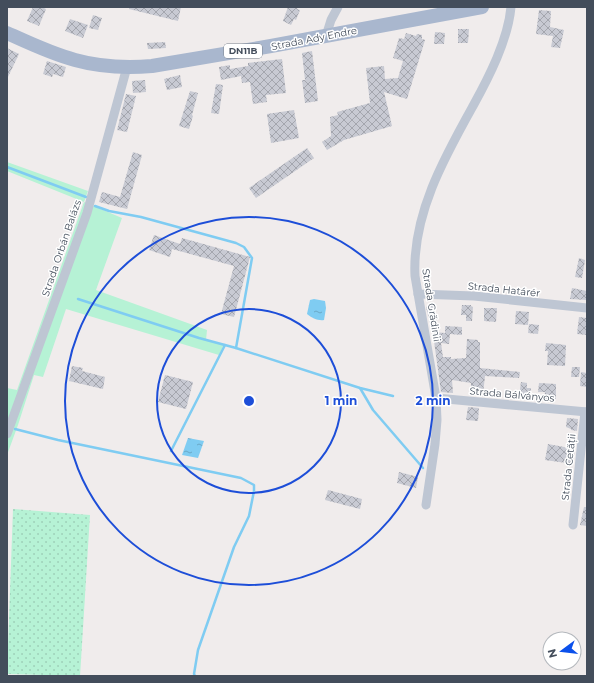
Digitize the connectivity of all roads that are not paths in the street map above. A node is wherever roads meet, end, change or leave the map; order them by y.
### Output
1 (338, 7) edge
2 (482, 7) edge
3 (512, 7) edge
4 (7, 33) edge
5 (326, 36) junction
6 (127, 67) junction
7 (418, 294) junction
8 (587, 308) edge
9 (436, 398) junction
10 (586, 412) edge
11 (7, 434) edge
12 (426, 505) dead end
13 (573, 525) dead end

1 - 5 street
2 - 5 main road, Strada Ady Endre / DN11B
3 - 7 street, Strada Grădinii
4 - 6 main road, Strada Ady Endre / DN11B
5 - 6 main road, Strada Ady Endre / DN11B
6 - 11 street, Strada Orbán Balázs
7 - 8 street, Strada Határér
7 - 9 street, Strada Grădinii
9 - 10 street, Strada Bálványos
9 - 12 street, Strada Grădinii
10 - 13 street, Strada Cetății

